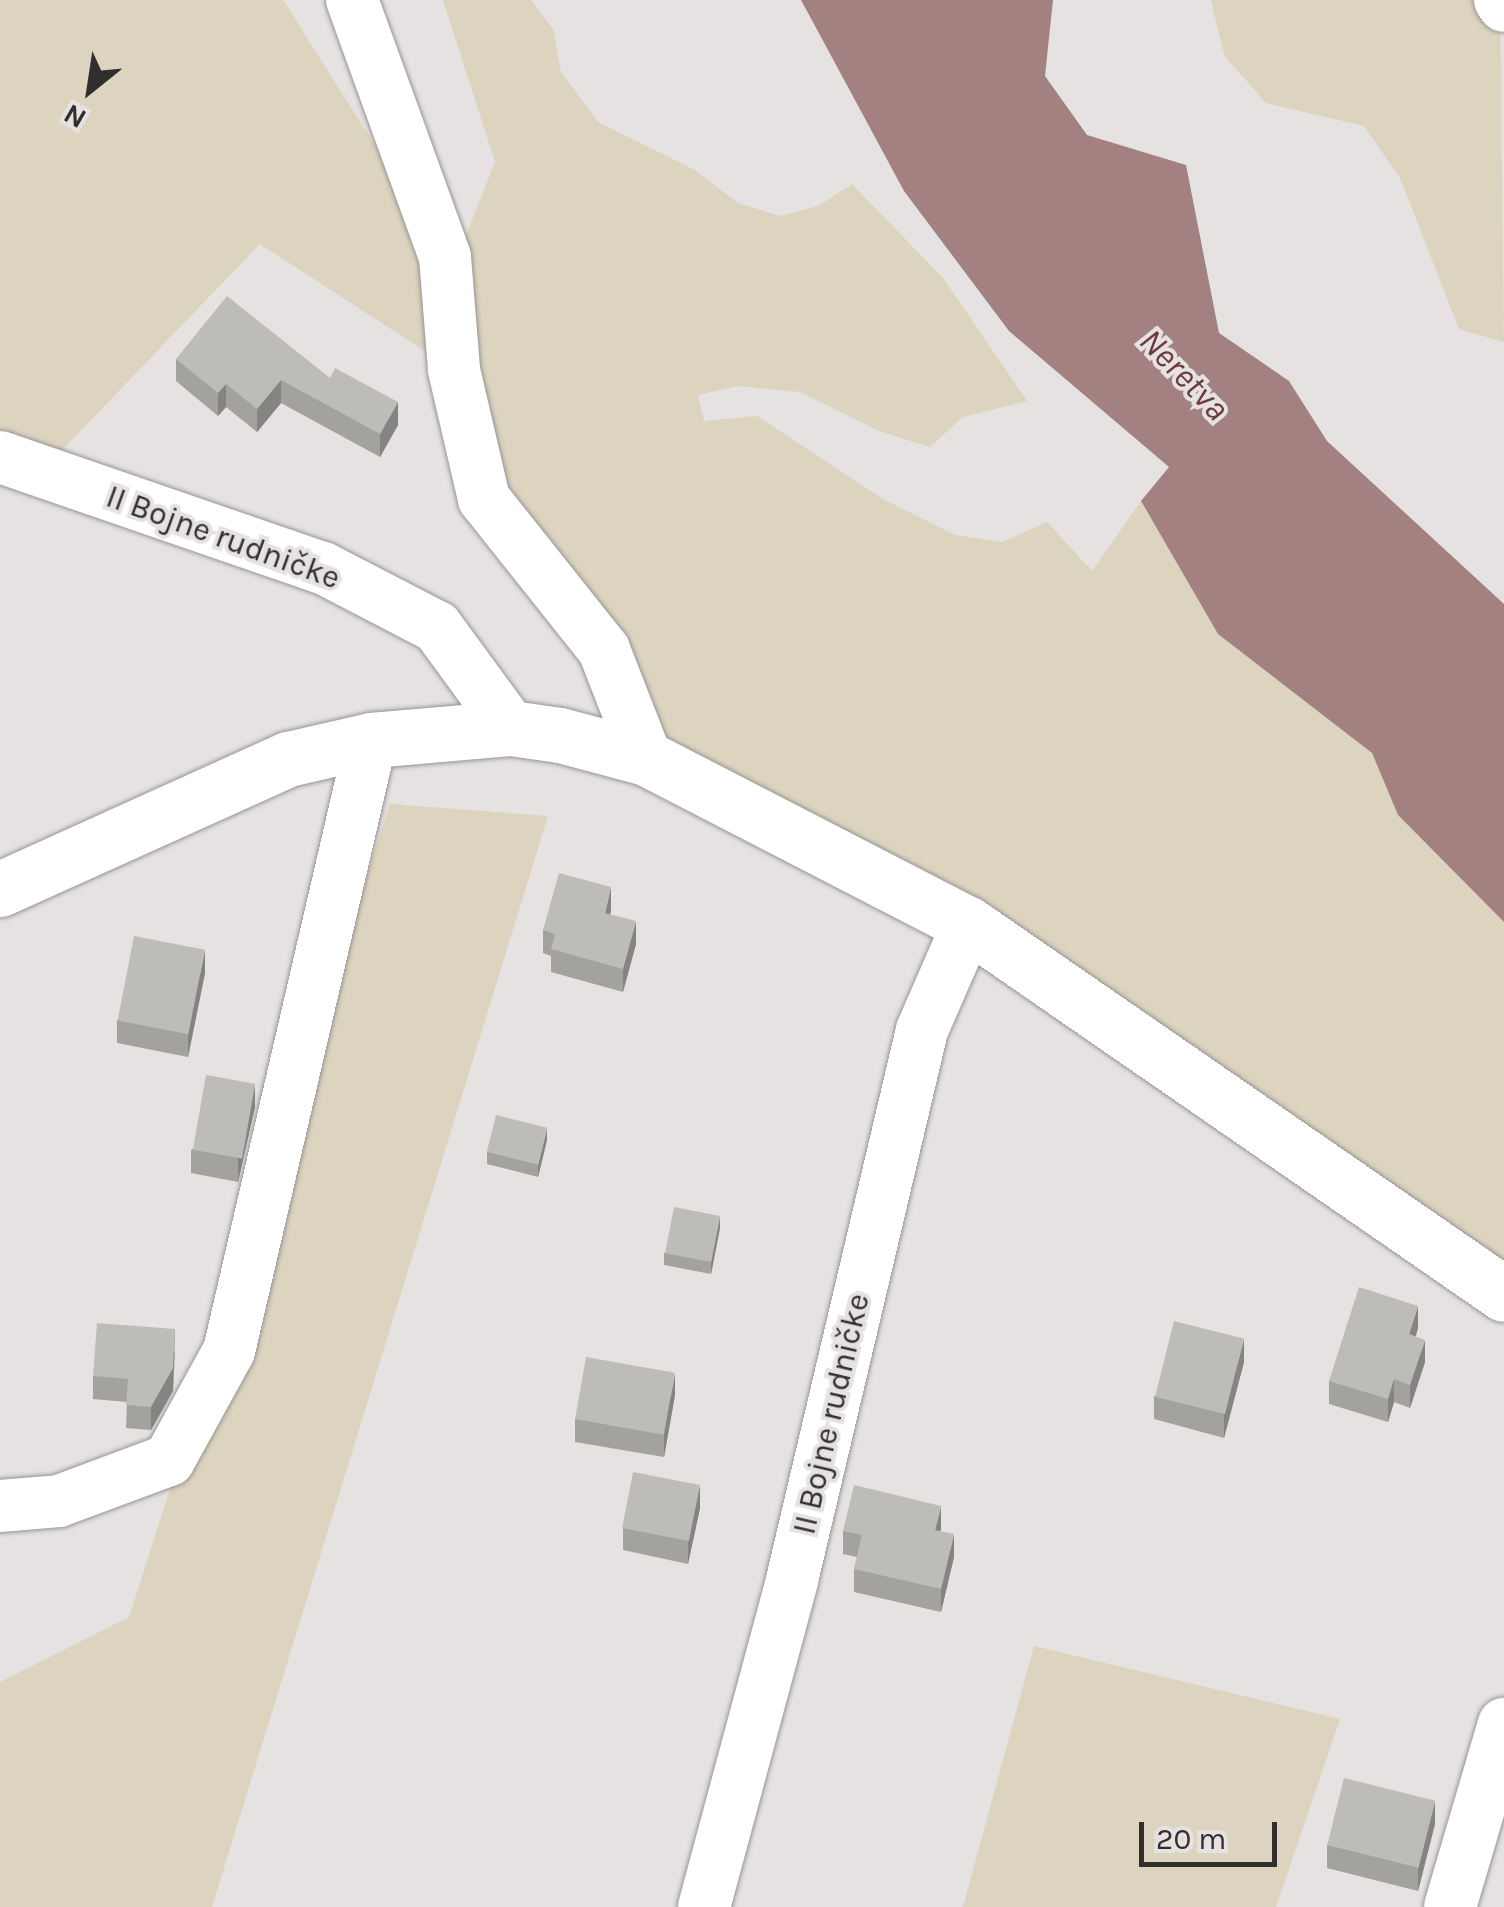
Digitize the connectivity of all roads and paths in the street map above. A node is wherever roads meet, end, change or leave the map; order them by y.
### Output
1 (352, 0) edge
2 (0, 458) edge
3 (511, 728) junction
4 (371, 740) junction
5 (646, 758) junction
6 (0, 889) edge
7 (968, 924) junction
8 (1504, 1294) edge
9 (0, 1506) edge
10 (1504, 1724) edge
11 (704, 1907) edge
12 (1450, 1907) edge

1 - 5 street
2 - 3 street, II Bojne rudničke
3 - 4 street
3 - 5 street
4 - 6 street
4 - 9 street
5 - 7 street
7 - 8 street
7 - 11 street, II Bojne rudničke
10 - 12 street

